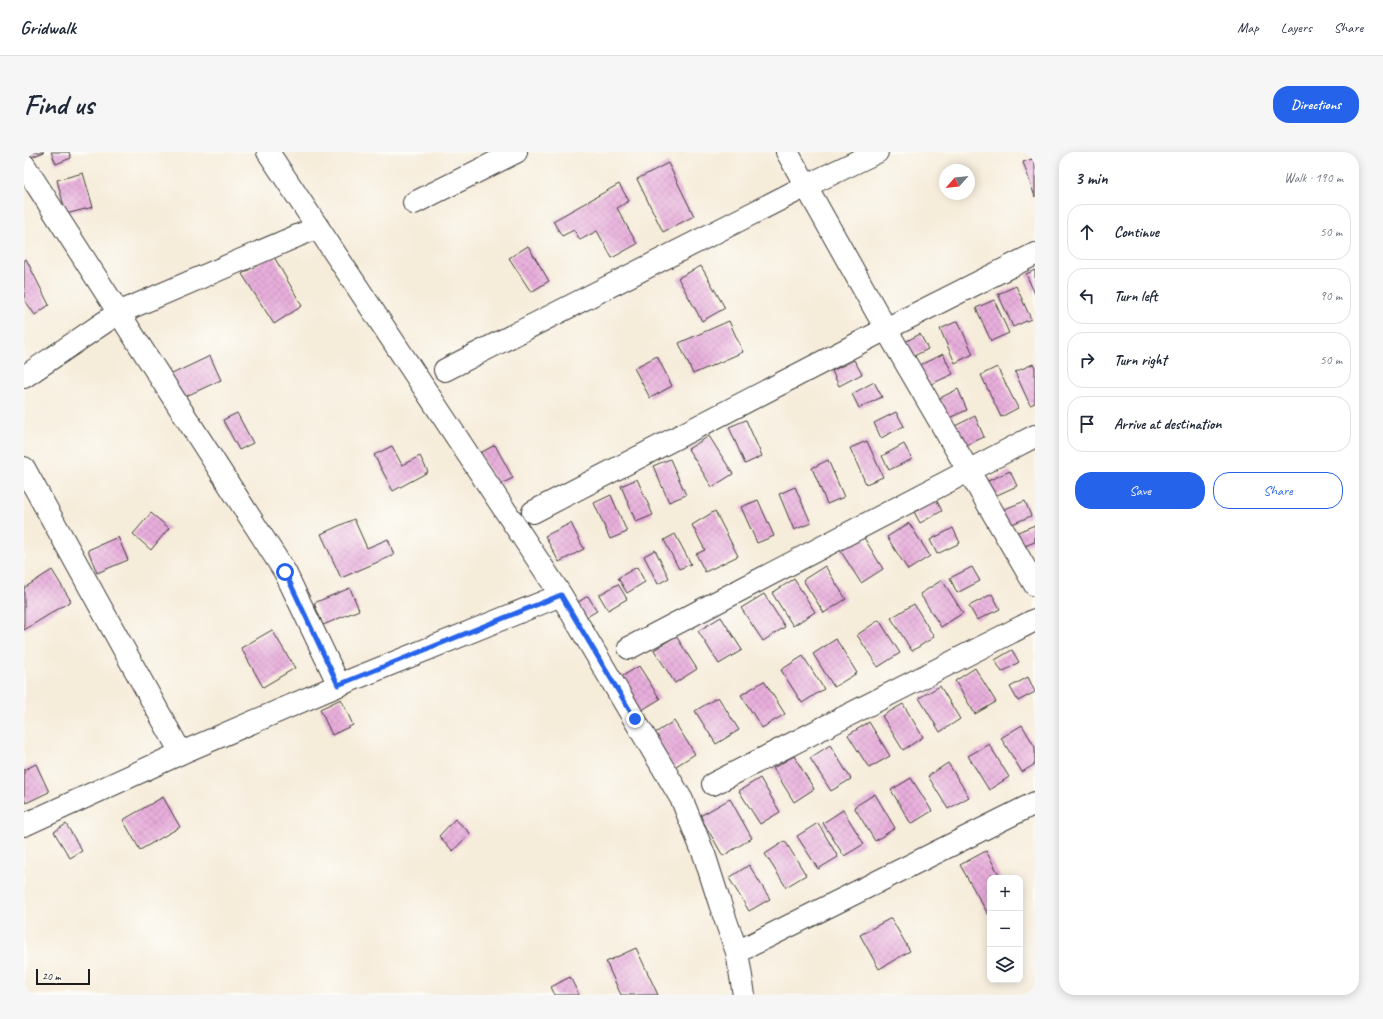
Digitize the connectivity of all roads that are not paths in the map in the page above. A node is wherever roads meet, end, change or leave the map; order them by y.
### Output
1 (268, 152) edge
2 (516, 152) edge
3 (787, 152) edge
4 (877, 152) edge
5 (24, 165) edge
6 (806, 186) junction
7 (414, 202) dead end
8 (318, 226) junction
9 (1035, 254) edge
10 (118, 313) junction
11 (886, 329) junction
12 (445, 370) dead end
13 (24, 377) edge
14 (1035, 436) edge
15 (24, 468) edge
16 (968, 471) junction
17 (533, 512) dead end
18 (1035, 586) edge
19 (561, 595) junction
20 (1035, 620) edge
21 (629, 648) dead end
22 (338, 685) junction
23 (181, 753) junction
24 (713, 784) dead end
25 (1035, 803) edge
26 (24, 825) edge
27 (738, 952) junction
28 (744, 995) edge

1 - 8 street
2 - 7 street
3 - 6 street
4 - 6 street
5 - 10 street
6 - 11 street
6 - 12 street
8 - 10 street
8 - 19 street
9 - 11 street
10 - 13 street
10 - 22 street
11 - 16 street
11 - 17 street
14 - 16 street
15 - 23 street
16 - 18 street
16 - 21 street
19 - 22 street
19 - 27 street
20 - 24 street
22 - 23 street
23 - 26 street
25 - 27 street
27 - 28 street

